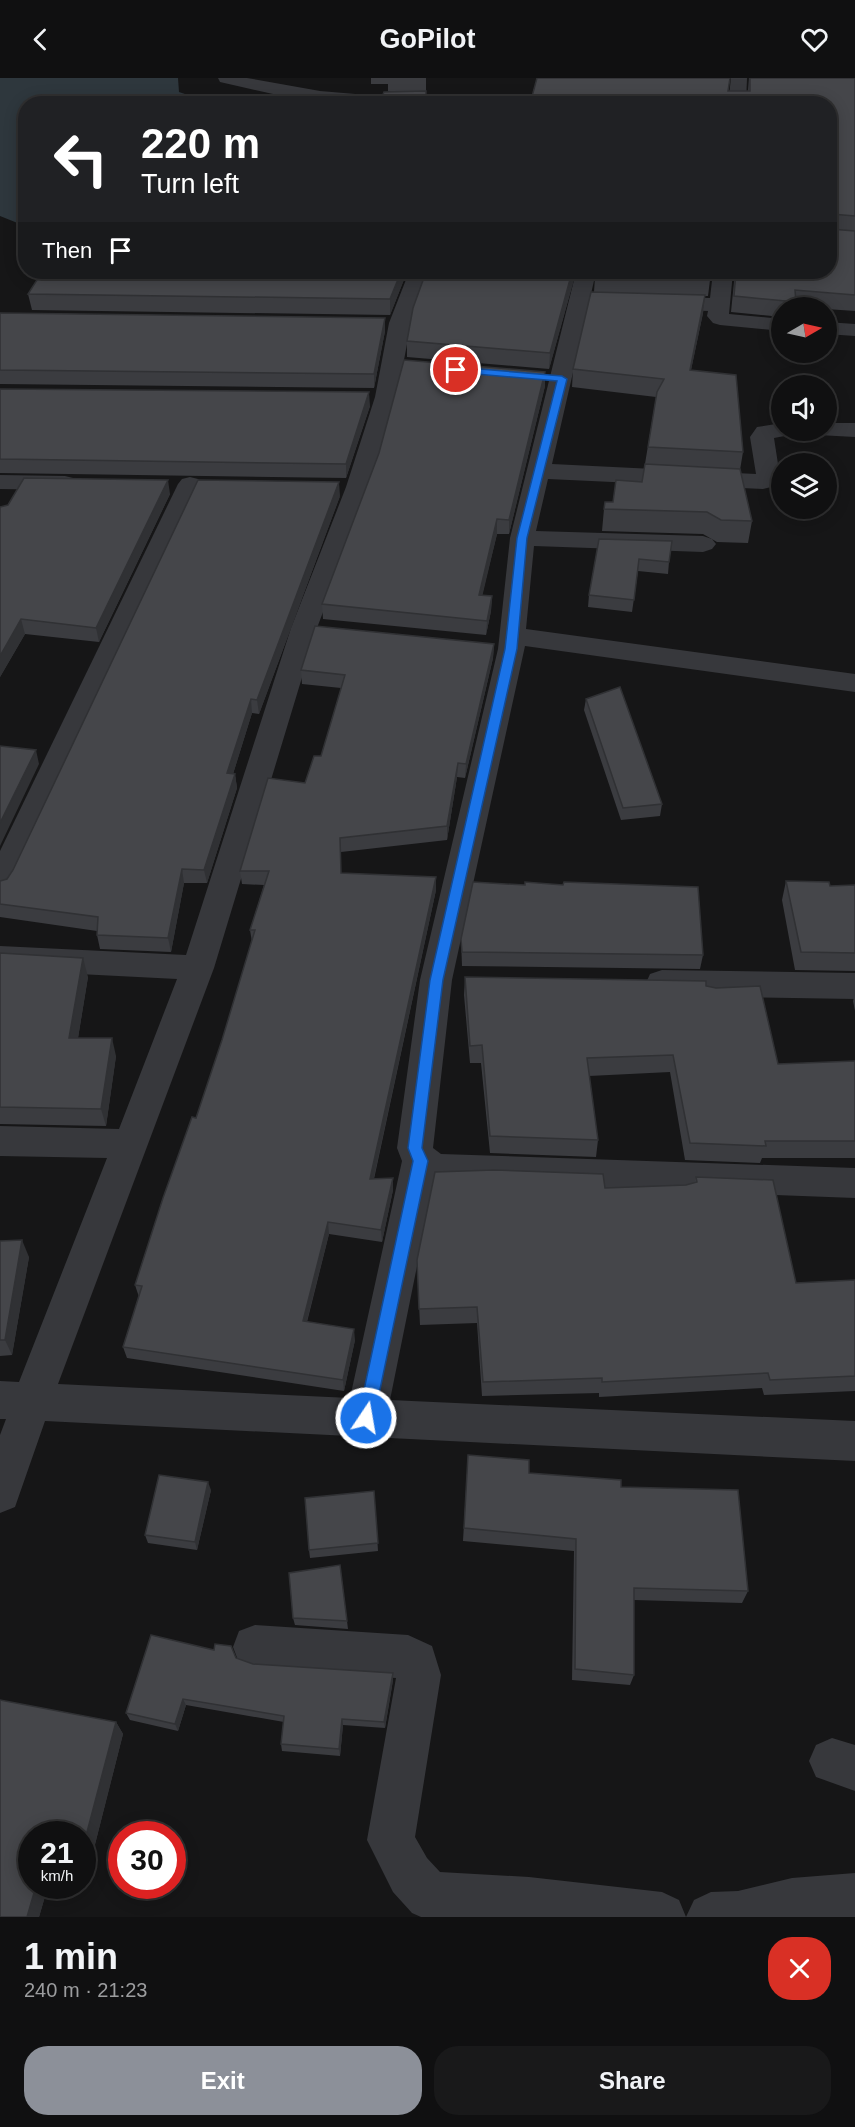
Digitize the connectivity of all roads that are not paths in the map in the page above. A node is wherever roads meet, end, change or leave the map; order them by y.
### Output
1 (226, 78) edge
2 (739, 78) edge
3 (489, 86) dead end
4 (319, 96) edge
5 (484, 96) edge
6 (738, 96) edge
7 (415, 279) edge
8 (722, 279) edge
9 (589, 291) edge
10 (638, 303) edge
11 (720, 305) junction
12 (771, 324) edge
13 (837, 329) edge
14 (855, 330) edge
15 (837, 430) edge
16 (855, 430) edge
17 (771, 431) edge
18 (540, 471) junction
19 (87, 483) edge
20 (190, 484) dead end
21 (8, 489) edge
22 (522, 538) junction
23 (703, 544) dead end
24 (504, 644) junction
25 (855, 683) edge
26 (0, 883) edge
27 (0, 958) edge
28 (198, 968) junction
29 (436, 980) junction
30 (472, 980) edge
31 (628, 983) edge
32 (855, 987) edge
33 (0, 1141) edge
34 (131, 1144) junction
35 (420, 1161) junction
36 (855, 1183) edge
37 (16, 1401) edge
38 (366, 1418) junction
39 (855, 1441) edge
40 (0, 1494) edge
41 (255, 1647) dead end
42 (855, 1897) edge
43 (766, 1912) edge
44 (662, 1917) edge
45 (711, 1917) edge

1 - 4 street
2 - 6 street
3 - 5 street
7 - 28 street
8 - 11 street
9 - 18 street
10 - 11 street
11 - 12 street
13 - 14 street
15 - 16 street
17 - 18 street
18 - 22 street
19 - 21 street
20 - 26 street
22 - 23 street
22 - 24 street
24 - 25 street
24 - 29 street
27 - 28 street
28 - 34 street
29 - 30 street
29 - 35 street
31 - 32 street
33 - 34 street
34 - 37 street
35 - 36 street
35 - 38 street
37 - 38 street
37 - 40 street
38 - 39 street
41 - 44 street
42 - 43 street
43 - 45 street

